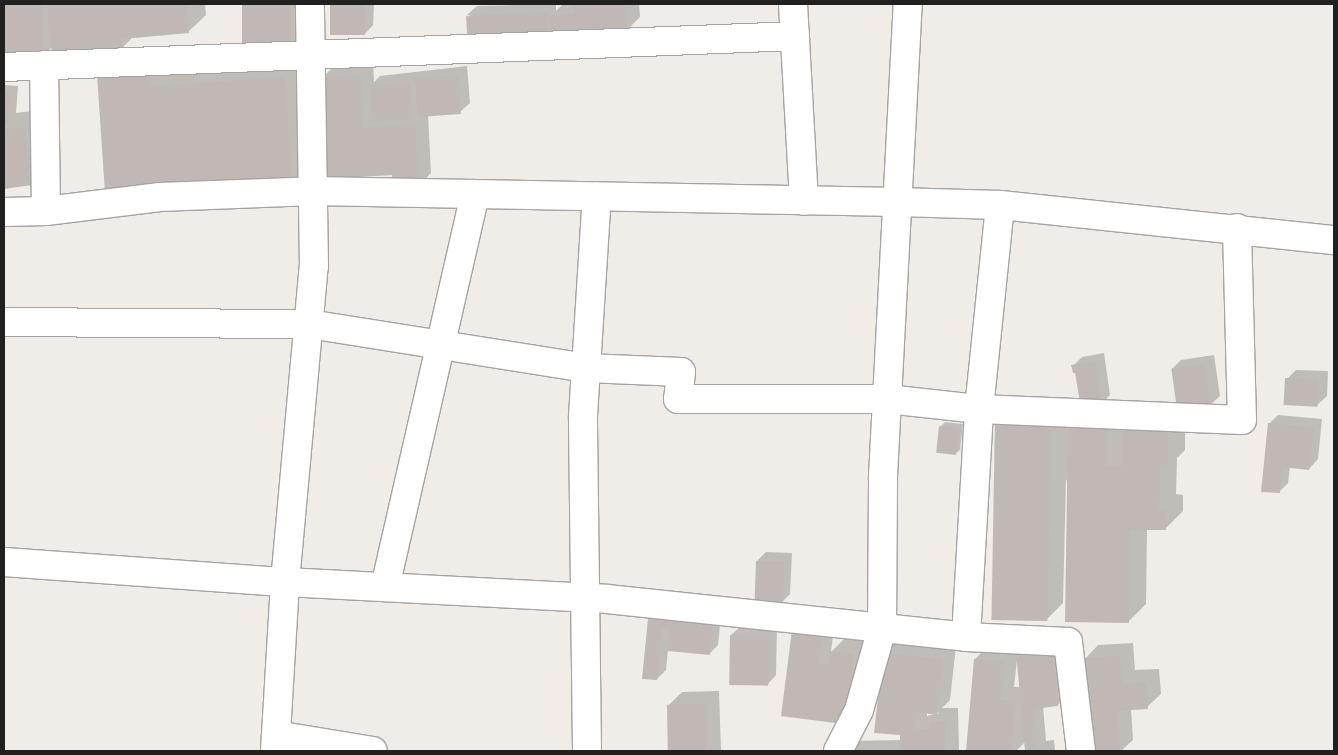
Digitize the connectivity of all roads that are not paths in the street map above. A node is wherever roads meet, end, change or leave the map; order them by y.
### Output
1 (310, 4) edge
2 (793, 4) edge
3 (908, 4) edge
4 (795, 36) junction
5 (311, 55) junction
6 (44, 65) junction
7 (4, 67) edge
8 (313, 191) junction
9 (475, 194) junction
10 (596, 196) junction
11 (804, 200) junction
12 (897, 202) junction
13 (1000, 205) junction
14 (46, 211) junction
15 (4, 212) edge
16 (1237, 228) junction
17 (1334, 240) edge
18 (4, 322) edge
19 (308, 324) junction
20 (441, 345) junction
21 (586, 368) junction
22 (887, 399) junction
23 (980, 409) junction
24 (4, 562) edge
25 (285, 582) junction
26 (385, 587) junction
27 (585, 598) junction
28 (882, 628) junction
29 (966, 637) junction
30 (275, 743) edge
31 (373, 751) edge
32 (587, 751) edge
33 (838, 751) edge
34 (1081, 751) edge

1 - 5 street
2 - 4 street
3 - 12 street
4 - 5 street
4 - 11 street
5 - 6 street
5 - 8 street
6 - 7 street
6 - 14 street
8 - 9 street
8 - 14 street
8 - 19 street
9 - 10 street
9 - 20 street
10 - 11 street
10 - 21 street
11 - 12 street
12 - 13 street
12 - 22 street
13 - 16 street
13 - 23 street
14 - 15 street
16 - 17 street
16 - 23 street
18 - 19 street
19 - 20 street
19 - 25 street
20 - 21 street
20 - 26 street
21 - 22 street
21 - 27 street
22 - 23 street
22 - 28 street
23 - 29 street
24 - 25 street
25 - 26 street
25 - 30 street
26 - 27 street
27 - 28 street
27 - 32 street
28 - 29 street
28 - 33 street
29 - 34 street
30 - 31 street

